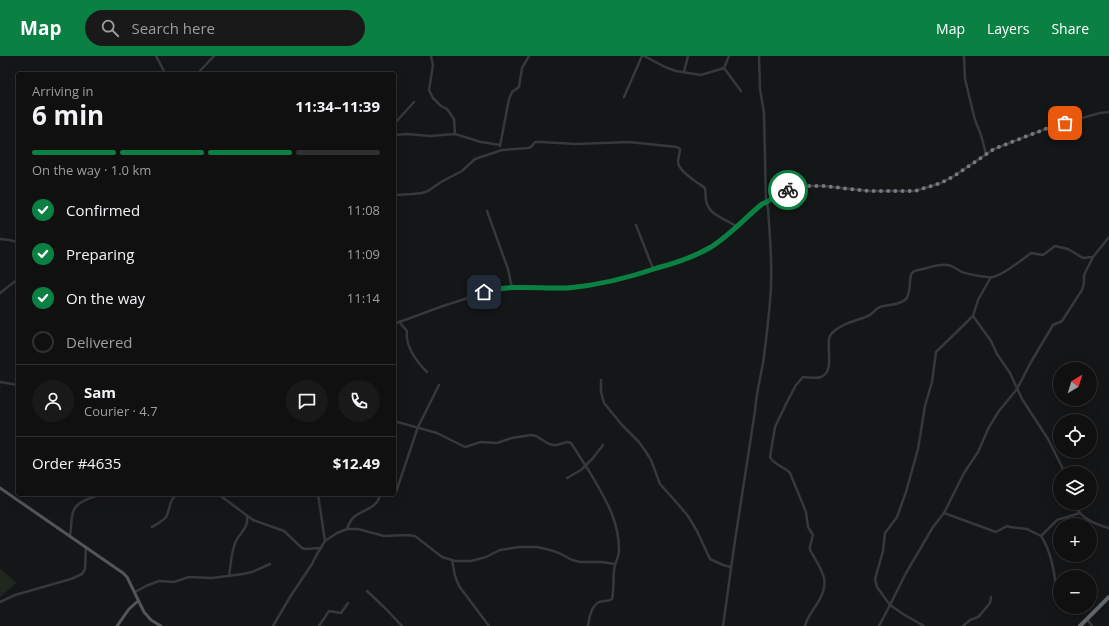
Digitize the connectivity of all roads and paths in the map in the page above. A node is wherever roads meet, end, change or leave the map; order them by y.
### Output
1 (156, 56) edge
2 (214, 56) edge
3 (431, 56) edge
4 (529, 56) edge
5 (643, 56) edge
6 (688, 56) edge
7 (729, 56) edge
8 (759, 56) edge
9 (964, 56) edge
10 (724, 68) junction
11 (164, 72) edge
12 (198, 72) edge
13 (684, 72) junction
14 (741, 91) dead end
15 (624, 97) dead end
16 (414, 102) dead end
17 (1109, 112) edge
18 (396, 122) edge
19 (455, 134) junction
20 (396, 135) edge
21 (500, 145) junction
22 (500, 150) junction
23 (986, 154) junction
24 (396, 195) edge
25 (766, 202) junction
26 (487, 211) dead end
27 (636, 225) dead end
28 (737, 227) junction
29 (1109, 236) edge
30 (0, 239) edge
31 (16, 242) edge
32 (1093, 257) junction
33 (656, 269) junction
34 (991, 277) junction
35 (16, 281) edge
36 (512, 288) junction
37 (0, 293) edge
38 (973, 316) junction
39 (400, 321) junction
40 (396, 323) edge
41 (426, 372) dead end
42 (601, 380) dead end
43 (0, 382) edge
44 (16, 382) edge
45 (14, 385) joint
46 (438, 386) dead end
47 (1017, 389) junction
48 (396, 422) edge
49 (418, 427) junction
50 (603, 445) dead end
51 (585, 466) junction
52 (1062, 466) edge
53 (567, 478) dead end
54 (0, 488) edge
55 (396, 492) edge
56 (95, 496) edge
57 (176, 496) edge
58 (221, 496) edge
59 (318, 496) edge
60 (380, 496) edge
61 (1078, 510) edge
62 (944, 513) junction
63 (1080, 514) junction
64 (247, 516) junction
65 (152, 527) dead end
66 (1109, 528) edge
67 (347, 529) junction
68 (70, 536) junction
69 (1041, 536) junction
70 (325, 541) junction
71 (86, 547) junction
72 (321, 548) junction
73 (452, 560) junction
74 (270, 564) dead end
75 (615, 564) junction
76 (730, 567) junction
77 (1053, 570) edge
78 (229, 576) junction
79 (367, 591) dead end
80 (135, 592) junction
81 (991, 597) dead end
82 (1109, 597) edge
83 (138, 601) junction
84 (0, 602) edge
85 (348, 603) dead end
86 (890, 605) junction
87 (1087, 619) junction
88 (117, 626) edge
89 (160, 626) edge
90 (273, 626) edge
91 (319, 626) edge
92 (402, 626) edge
93 (489, 626) edge
94 (588, 626) edge
95 (723, 626) edge
96 (805, 626) edge
97 (879, 626) edge
98 (924, 626) edge
99 (963, 626) edge
100 (1080, 626) edge
101 (1092, 626) edge

1 - 11 street
2 - 12 street
3 - 19 street
4 - 21 street
5 - 13 street
5 - 15 street
6 - 13 street
7 - 10 street
8 - 25 street
9 - 23 street
10 - 13 street
10 - 14 street
16 - 18 street
17 - 23 street
19 - 20 street
19 - 21 street
21 - 22 street
22 - 24 street
22 - 28 street
23 - 25 street
25 - 28 street
25 - 76 street
26 - 36 street
27 - 33 street
28 - 33 street
29 - 32 street
30 - 31 street
32 - 34 street
32 - 47 street
33 - 36 street
34 - 38 street
34 - 96 street
35 - 37 street
36 - 39 street
38 - 47 street
38 - 86 street
39 - 40 street
39 - 41 street
42 - 76 street
43 - 45 street
44 - 45 street
46 - 49 street
47 - 52 street
47 - 62 street
48 - 49 street
49 - 51 street
49 - 55 street
50 - 51 street
51 - 53 street
51 - 75 street
54 - 68 main road
56 - 68 street
57 - 65 street
58 - 64 street
59 - 70 street
60 - 67 street
61 - 63 street
62 - 69 street
62 - 86 street
63 - 66 street
63 - 69 street
64 - 72 street
64 - 78 street
67 - 70 street
67 - 73 street
68 - 71 main road
69 - 77 street
70 - 72 street
71 - 80 main road
71 - 84 street
72 - 90 street
73 - 75 street
73 - 93 street
74 - 78 street
75 - 94 street
76 - 95 street
78 - 80 street
79 - 92 street
80 - 83 main road
81 - 99 street
82 - 87 highway
83 - 88 main road
83 - 89 main road
85 - 91 street
86 - 97 street
86 - 98 street
87 - 100 highway
87 - 101 street

